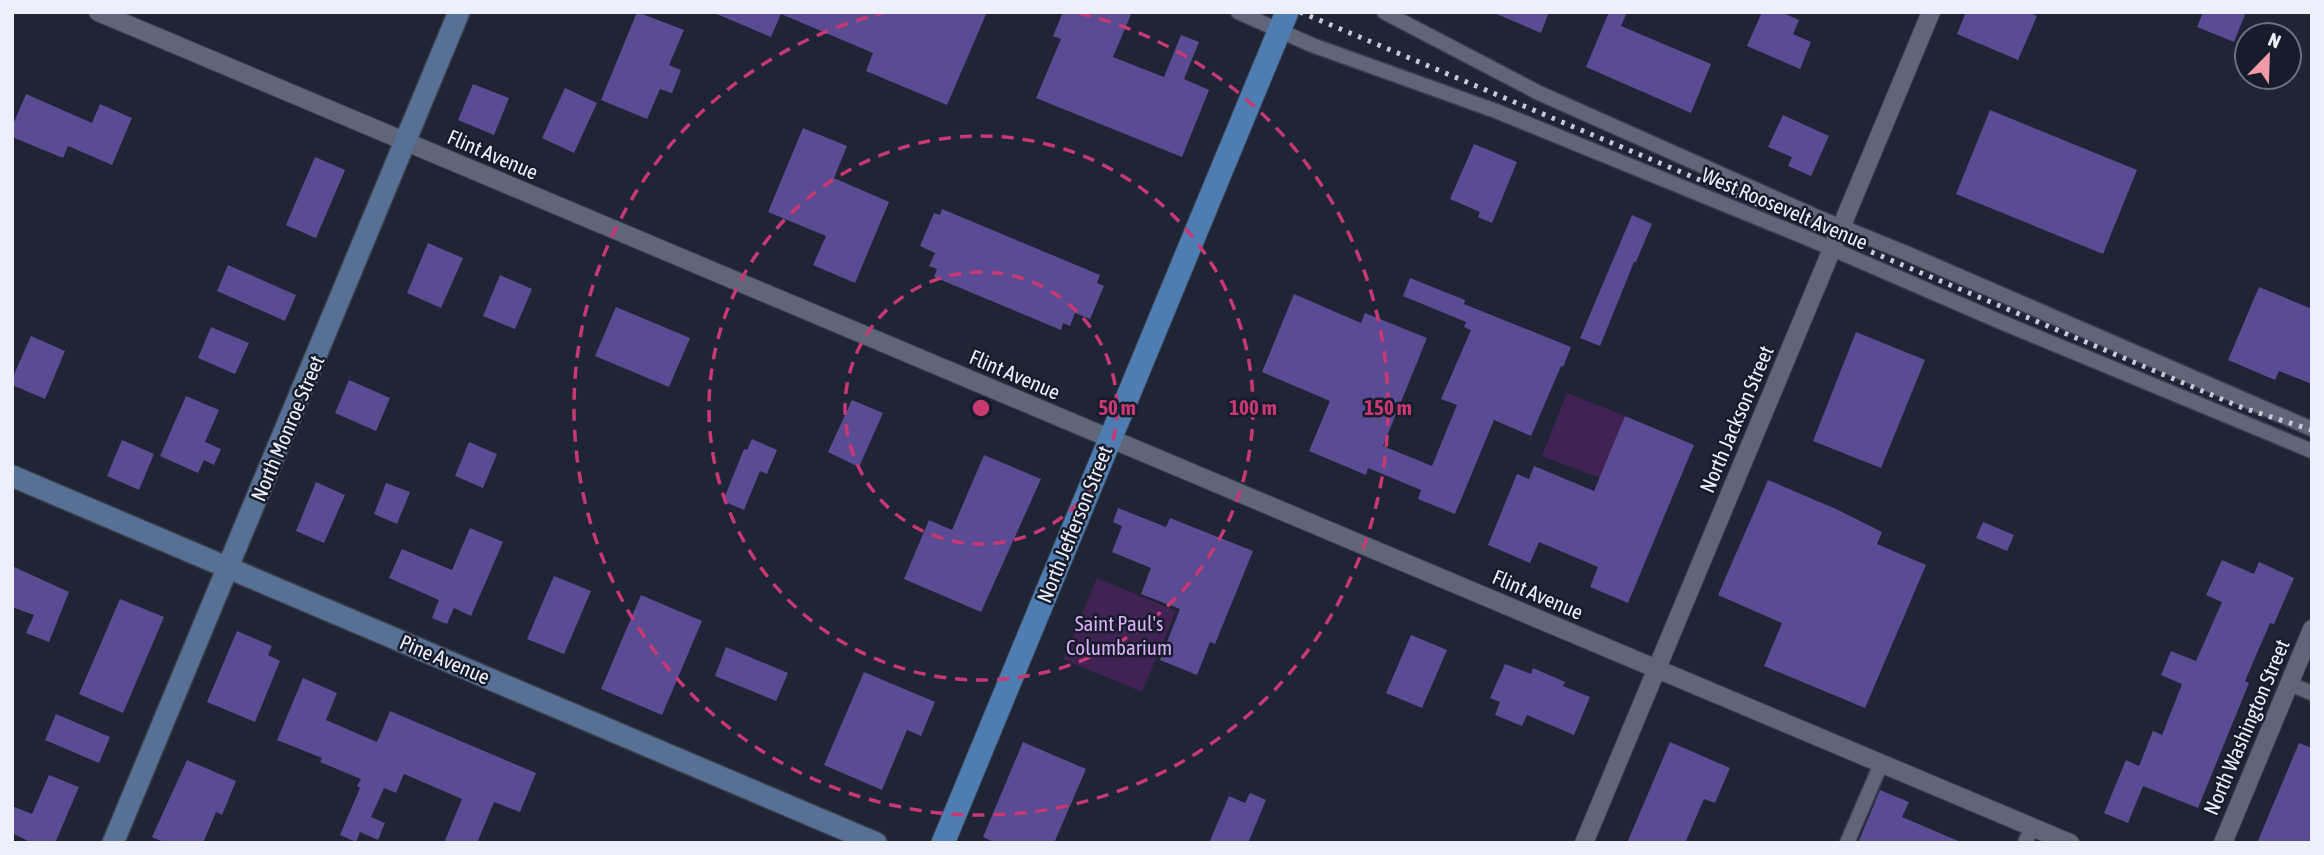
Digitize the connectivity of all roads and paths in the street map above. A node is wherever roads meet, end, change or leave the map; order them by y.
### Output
1 (98, 12) edge
2 (459, 12) edge
3 (1238, 12) edge
4 (1384, 12) edge
5 (1931, 12) edge
6 (1283, 22) edge
7 (405, 141) junction
8 (1842, 226) junction
9 (1831, 249) junction
10 (2312, 429) edge
11 (1110, 438) junction
12 (2312, 451) edge
13 (12, 476) edge
14 (229, 566) junction
15 (2312, 629) edge
16 (1657, 668) junction
17 (2289, 684) junction
18 (2312, 693) edge
19 (1881, 764) junction
20 (2028, 835) edge
21 (113, 843) edge
22 (876, 843) edge
23 (943, 843) edge
24 (1584, 843) edge
25 (1847, 843) edge
26 (2070, 843) edge
27 (2223, 843) edge

1 - 7 street, Flint Avenue
2 - 7 main road, North Monroe Street
3 - 6 street, West Roosevelt Avenue
4 - 8 street, West Roosevelt Avenue
5 - 8 street, North Jackson Street
6 - 9 street, West Roosevelt Avenue
6 - 11 main road, North Jefferson Street
7 - 11 street, Flint Avenue
7 - 14 main road, North Monroe Street
8 - 9 street, North Jackson Street
8 - 10 street, West Roosevelt Avenue
9 - 12 street, West Roosevelt Avenue
9 - 16 street, North Jackson Street
11 - 16 street, Flint Avenue
11 - 23 main road, North Jefferson Street
13 - 14 main road, Pine Avenue
14 - 21 main road, North Monroe Street
14 - 22 main road, Pine Avenue
15 - 17 street, North Washington Street
16 - 19 street, Flint Avenue
16 - 24 street, North Jackson Street
17 - 18 street
17 - 27 street, North Washington Street
19 - 20 street, Flint Avenue
19 - 25 street
20 - 26 street, Flint Avenue

